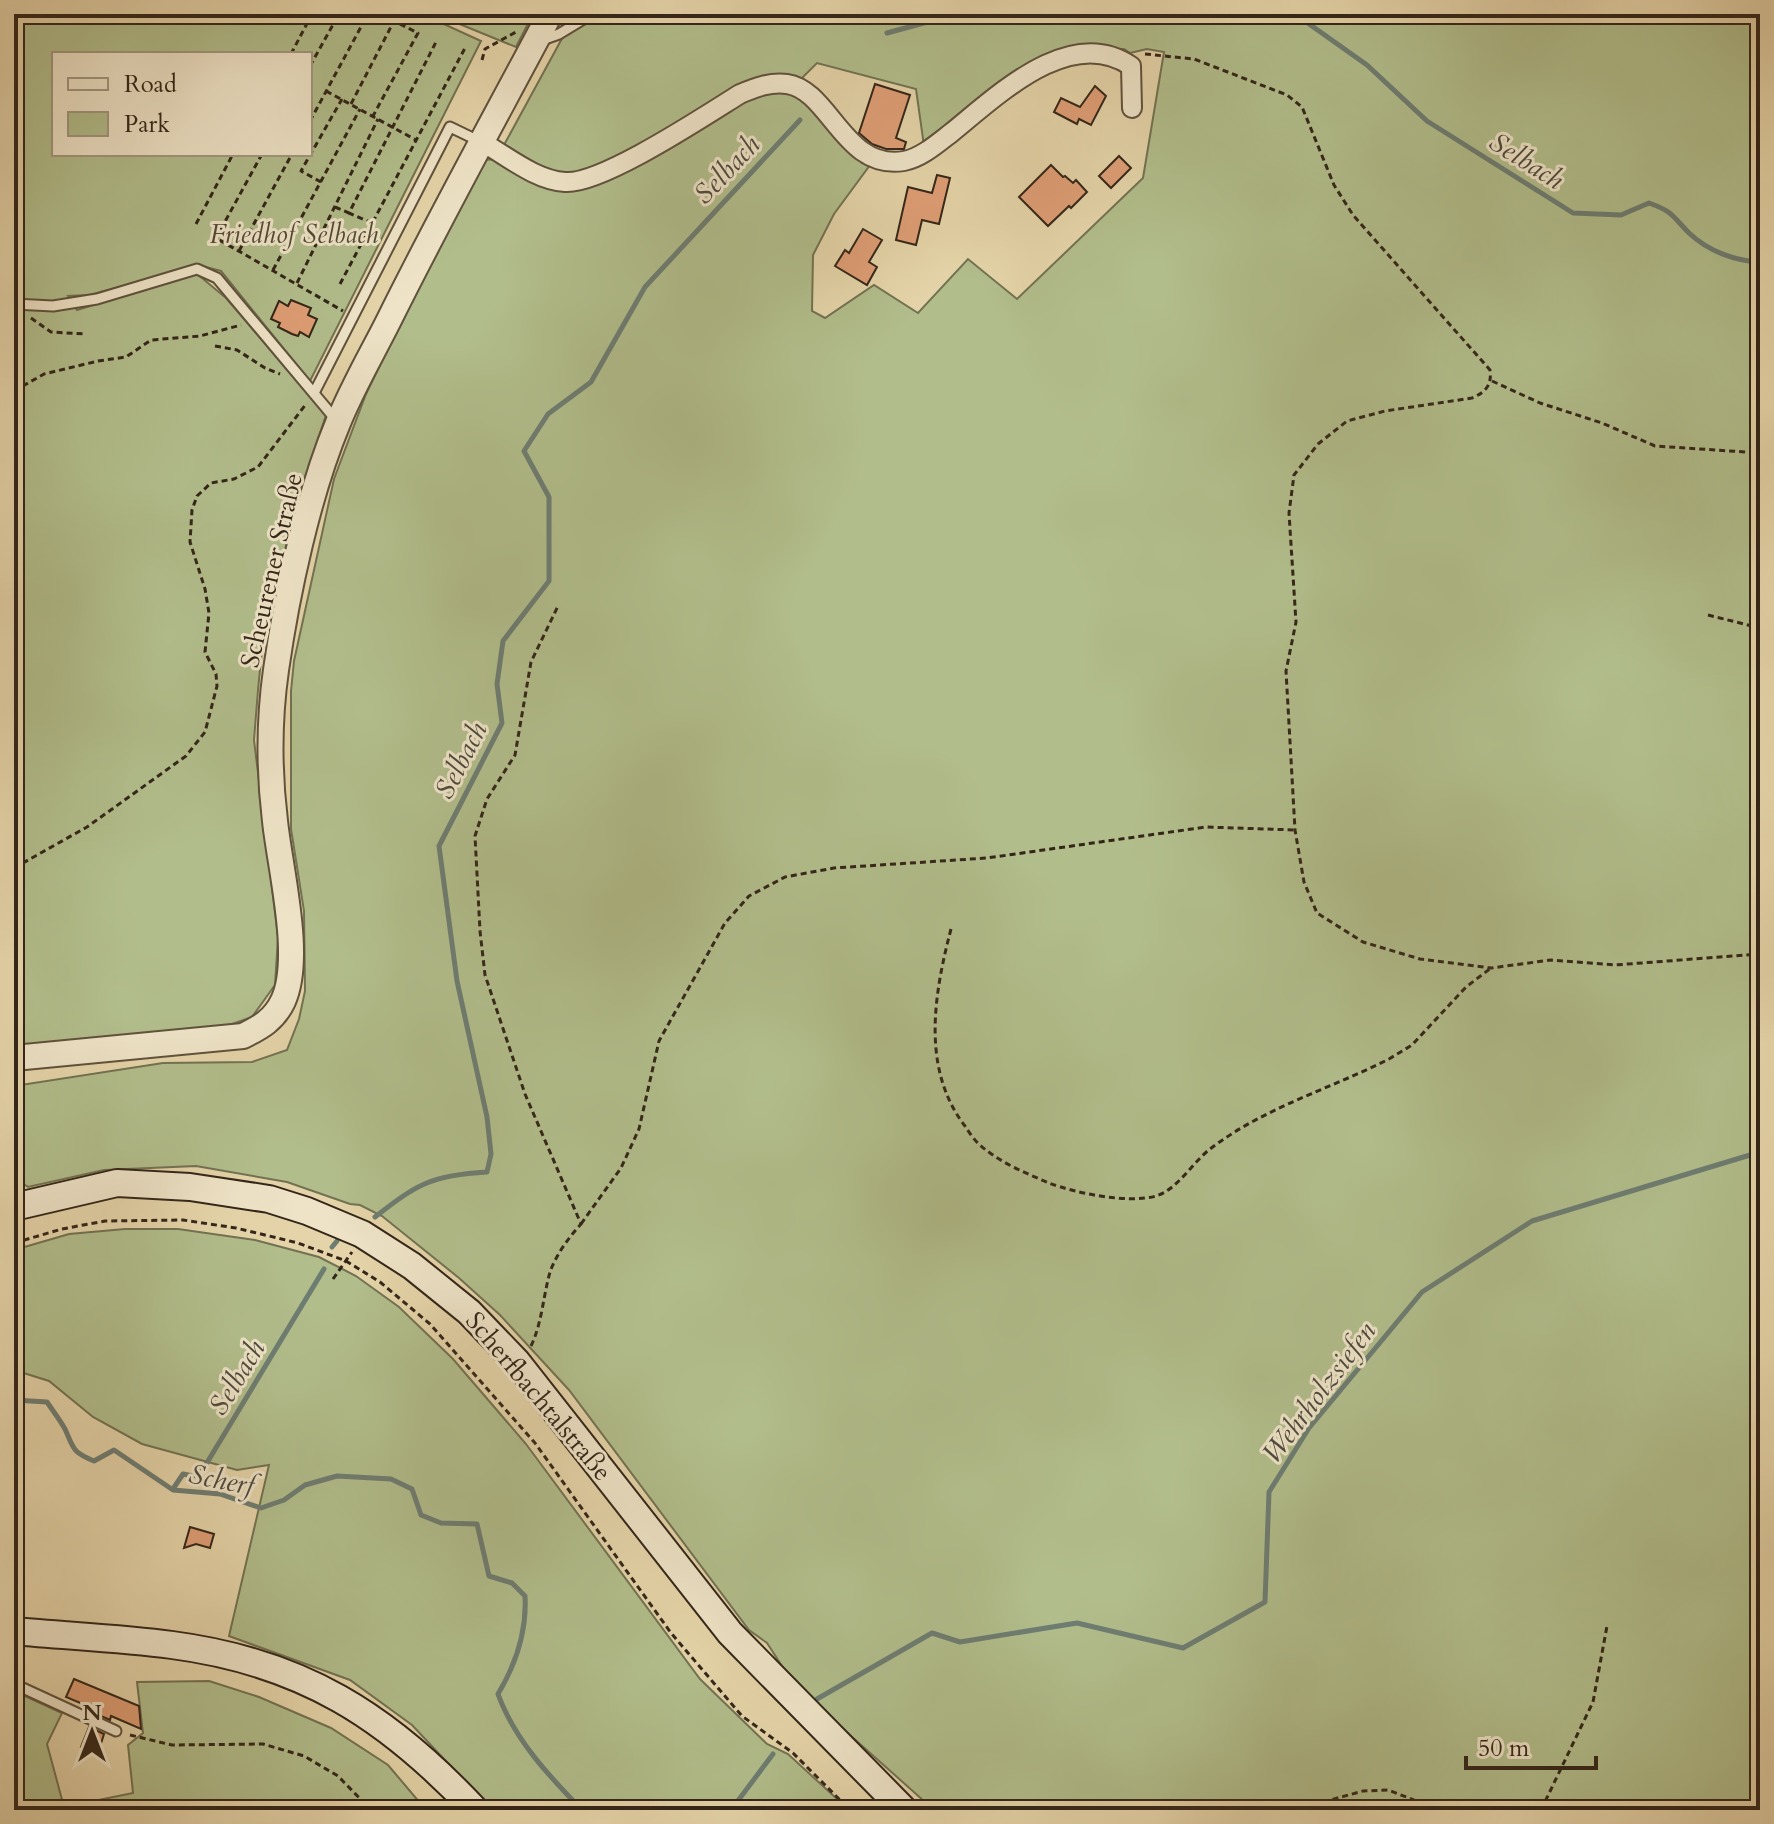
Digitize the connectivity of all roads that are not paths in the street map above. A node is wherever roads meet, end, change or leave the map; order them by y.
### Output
1 (550, 14) edge
2 (592, 14) edge
3 (528, 33) junction
4 (1132, 108) dead end
5 (482, 142) junction
6 (14, 304) edge
7 (314, 393) junction
8 (338, 423) junction
9 (14, 1058) edge
10 (14, 1207) edge
11 (14, 1631) edge
12 (14, 1684) edge
13 (116, 1731) road end
14 (475, 1810) edge
15 (904, 1810) edge

1 - 3 street, Scheurener Straße
2 - 3 lane
3 - 5 street, Scheurener Straße
4 - 5 street
5 - 7 lane
5 - 8 street, Scheurener Straße
6 - 7 lane
7 - 8 lane
8 - 9 street, Scheurener Straße
10 - 15 main road, Scherfbachtalstraße
11 - 14 main road
12 - 13 lane

